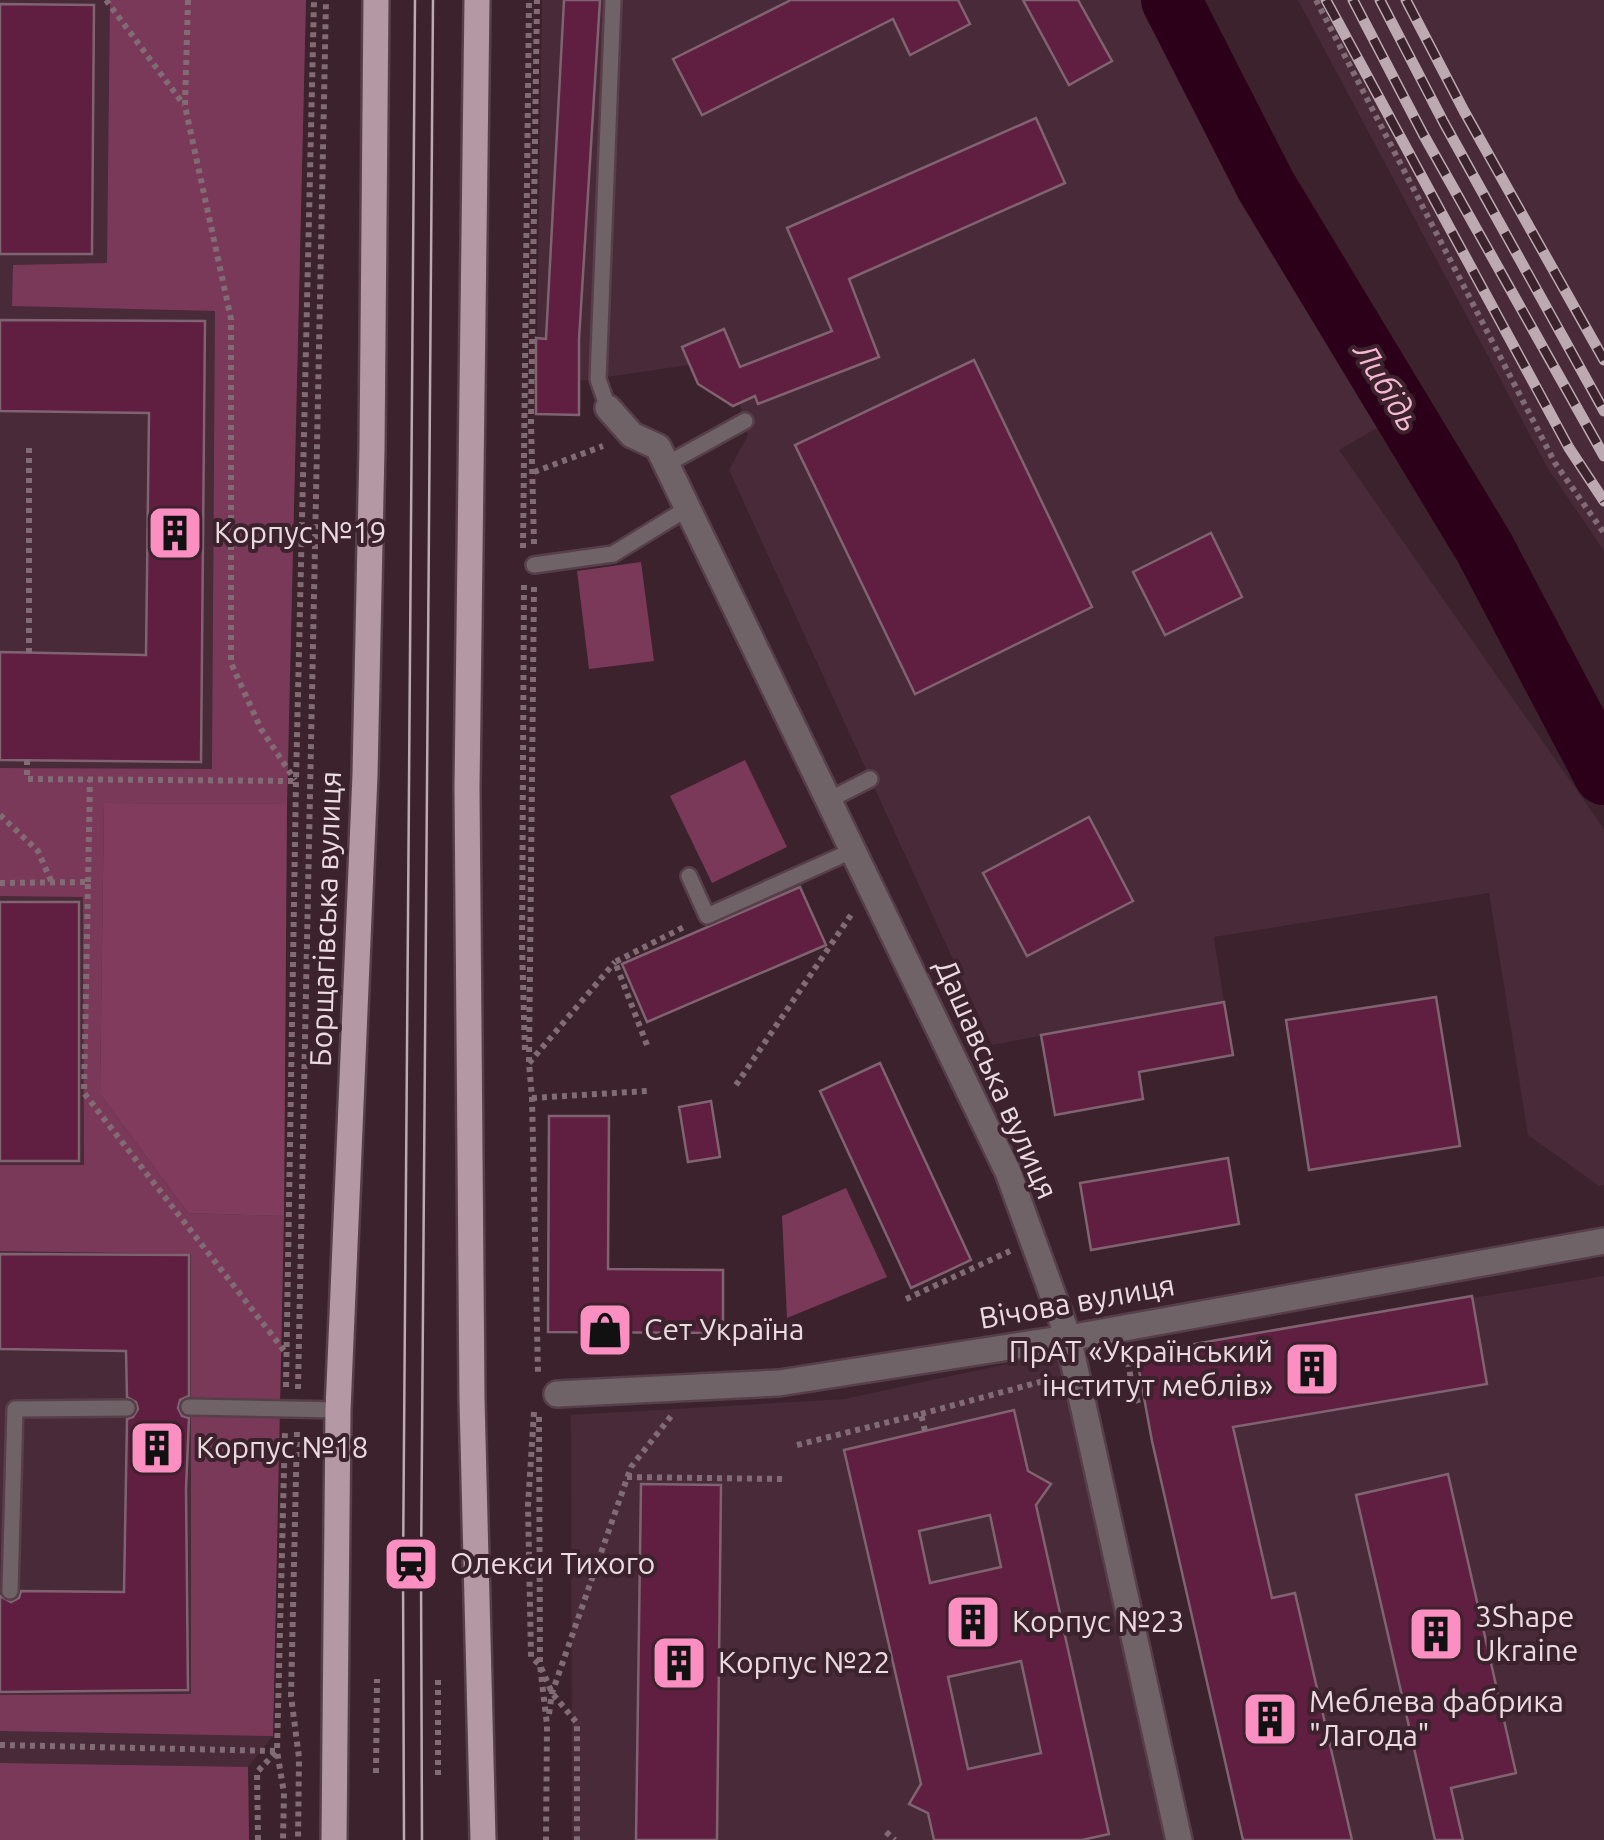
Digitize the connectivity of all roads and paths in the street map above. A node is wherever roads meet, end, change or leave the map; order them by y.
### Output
1 (106, 0) edge
2 (188, 0) edge
3 (314, 0) edge
4 (326, 0) edge
5 (376, 0) edge
6 (478, 0) edge
7 (613, 0) edge
8 (1316, 0) edge
9 (185, 106) junction
10 (608, 408) joint
11 (745, 421) dead end
12 (632, 436) junction
13 (29, 448) dead end
14 (666, 464) junction
15 (534, 472) dead end
16 (688, 508) junction
17 (1604, 533) edge
18 (534, 565) dead end
19 (29, 652) dead end
20 (27, 760) dead end
21 (870, 779) dead end
22 (90, 780) junction
23 (296, 781) junction
24 (829, 800) junction
25 (0, 814) edge
26 (854, 850) junction
27 (689, 876) dead end
28 (52, 882) junction
29 (88, 882) junction
30 (0, 883) edge
31 (856, 908) dead end
32 (707, 916) junction
33 (615, 962) junction
34 (646, 1045) dead end
35 (528, 1063) dead end
36 (736, 1085) dead end
37 (647, 1091) dead end
38 (1604, 1241) edge
39 (1011, 1251) dead end
40 (906, 1299) dead end
41 (1068, 1338) junction
42 (1124, 1346) dead end
43 (286, 1354) junction
44 (1052, 1379) dead end
45 (1144, 1398) dead end
46 (542, 1400) junction
47 (680, 1406) dead end
48 (189, 1407) dead end
49 (127, 1408) dead end
50 (291, 1409) junction
51 (338, 1410) junction
52 (922, 1414) junction
53 (925, 1431) dead end
54 (797, 1445) dead end
55 (628, 1477) junction
56 (785, 1479) dead end
57 (10, 1591) dead end
58 (540, 1665) junction
59 (438, 1679) dead end
60 (377, 1680) dead end
61 (552, 1693) junction
62 (546, 1726) junction
63 (0, 1745) edge
64 (278, 1750) junction
65 (376, 1774) dead end
66 (438, 1775) dead end
67 (886, 1832) dead end
68 (258, 1840) edge
69 (284, 1840) edge
70 (298, 1840) edge
71 (334, 1840) edge
72 (483, 1840) edge
73 (546, 1840) edge
74 (577, 1840) edge
75 (895, 1840) edge
76 (1179, 1840) edge

1 - 9 path
2 - 9 path
3 - 23 path
4 - 50 path
5 - 51 main road, Борщагівська вулиця
6 - 72 main road
7 - 10 lane
8 - 17 path
9 - 23 path
10 - 12 street, Дашавська вулиця
11 - 14 lane
12 - 14 street, Дашавська вулиця
12 - 15 path
13 - 19 path
14 - 16 street, Дашавська вулиця
16 - 18 lane
16 - 24 street, Дашавська вулиця
20 - 22 path
21 - 24 lane
22 - 23 path
22 - 29 path
23 - 43 path
24 - 26 street, Дашавська вулиця
25 - 28 path
26 - 32 lane
26 - 41 street, Дашавська вулиця
27 - 32 lane
28 - 29 path
28 - 30 path
29 - 43 path
31 - 36 path
32 - 33 path
33 - 34 path
33 - 35 path
37 - 46 path
38 - 41 street, Вічова вулиця
39 - 40 path
41 - 46 street, Вічова вулиця
41 - 76 street, Дашавська вулиця
42 - 45 path
43 - 50 path
44 - 52 path
46 - 58 path
47 - 55 path
48 - 50 lane
49 - 57 lane
50 - 51 lane
50 - 64 path
50 - 70 path
51 - 71 main road, Борщагівська вулиця
52 - 53 path
52 - 54 path
55 - 56 path
55 - 61 path
58 - 61 path
58 - 62 path
59 - 66 path
60 - 65 path
61 - 62 path
61 - 74 path
62 - 73 path
63 - 64 path
64 - 68 path
64 - 69 path
67 - 75 path

